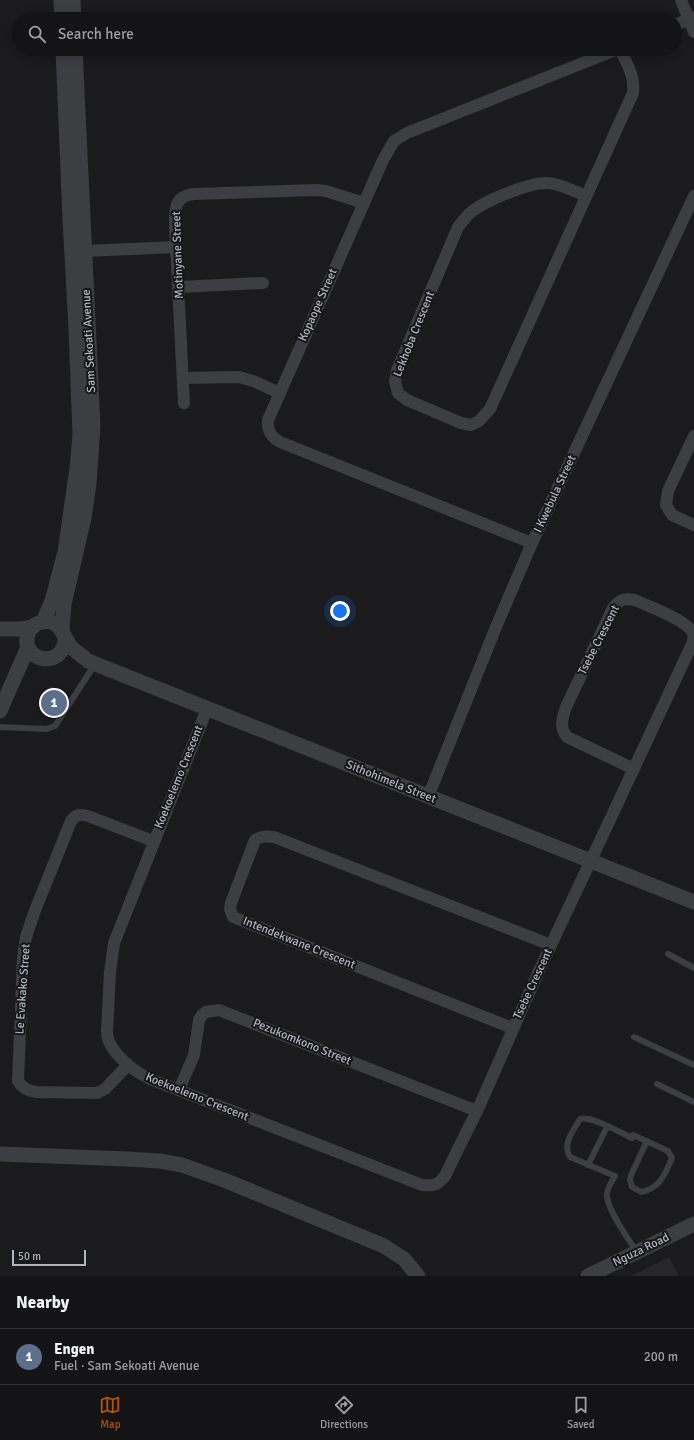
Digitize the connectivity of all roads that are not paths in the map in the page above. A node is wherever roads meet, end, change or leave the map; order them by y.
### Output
1 (61, 0) edge
2 (73, 0) edge
3 (681, 0) edge
4 (62, 12) edge
5 (74, 12) edge
6 (692, 18) edge
7 (682, 22) edge
8 (694, 32) edge
9 (63, 56) edge
10 (75, 56) edge
11 (601, 56) edge
12 (623, 56) edge
13 (586, 196) junction
14 (694, 196) edge
15 (364, 203) junction
16 (176, 247) junction
17 (85, 251) junction
18 (263, 282) dead end
19 (179, 287) junction
20 (183, 378) junction
21 (280, 393) junction
22 (184, 403) dead end
23 (694, 436) edge
24 (694, 525) edge
25 (532, 543) junction
26 (38, 624) junction
27 (0, 629) edge
28 (0, 633) edge
29 (64, 634) junction
30 (28, 646) junction
31 (48, 658) junction
32 (92, 662) junction
33 (18, 672) junction
34 (207, 709) junction
35 (0, 711) edge
36 (0, 727) edge
37 (634, 769) junction
38 (428, 797) junction
39 (153, 841) junction
40 (591, 861) junction
41 (694, 902) edge
42 (551, 945) junction
43 (668, 954) dead end
44 (694, 968) edge
45 (512, 1028) junction
46 (634, 1038) dead end
47 (128, 1065) junction
48 (694, 1065) edge
49 (657, 1084) dead end
50 (179, 1090) junction
51 (694, 1102) edge
52 (477, 1111) junction
53 (607, 1127) junction
54 (647, 1141) junction
55 (0, 1154) edge
56 (588, 1165) junction
57 (422, 1185) joint
58 (694, 1224) edge
59 (637, 1252) junction
60 (418, 1276) edge
61 (588, 1276) edge

1 - 4 street
2 - 5 street
3 - 6 street
6 - 7 street
6 - 8 street
9 - 26 street, Sam Sekoati Avenue
10 - 17 street, Sam Sekoati Avenue
11 - 15 street, Kopaope Street
12 - 13 street, Lekhoba Crescent
13 - 13 street, Lekhoba Crescent
14 - 25 street, I Kwebula Street
15 - 16 street, Motinyane Street
15 - 21 street, Kopaope Street
16 - 17 street
16 - 19 street, Motinyane Street
17 - 29 street, Sam Sekoati Avenue
18 - 19 street
19 - 20 street, Motinyane Street
20 - 21 street
20 - 22 street, Motinyane Street
21 - 25 street, Kopaope Street
23 - 24 street
25 - 38 street, I Kwebula Street
26 - 27 street
26 - 29 street
26 - 30 street
28 - 30 street
29 - 31 street
29 - 32 street, Sithohimela Street
30 - 31 street
30 - 33 street
31 - 32 street, Sithohimela Street
31 - 33 street
32 - 34 street, Sithohimela Street
32 - 36 lane
33 - 35 street
34 - 38 street, Sithohimela Street
34 - 39 street, Koekoelemo Crescent
37 - 37 street, Tsebe Crescent
37 - 40 street, Tsebe Crescent
38 - 40 street, Sithohimela Street
39 - 47 street, Koekoelemo Crescent
39 - 47 street, Le Evakako Street
40 - 41 street, Sithohimela Street
40 - 42 street, Tsebe Crescent
42 - 45 street, Tsebe Crescent
42 - 45 street, Intendekwane Crescent
43 - 44 lane
45 - 52 street, Tsebe Crescent
46 - 48 lane
47 - 50 street, Koekoelemo Crescent
49 - 51 lane
50 - 52 street, Pezukomkono Street
50 - 57 street, Koekoelemo Crescent
52 - 57 street, Tsebe Crescent
53 - 54 lane
53 - 56 lane
53 - 56 lane
54 - 54 lane
55 - 60 street
56 - 59 lane
58 - 59 street, Nguza Road
59 - 61 street, Nguza Road

